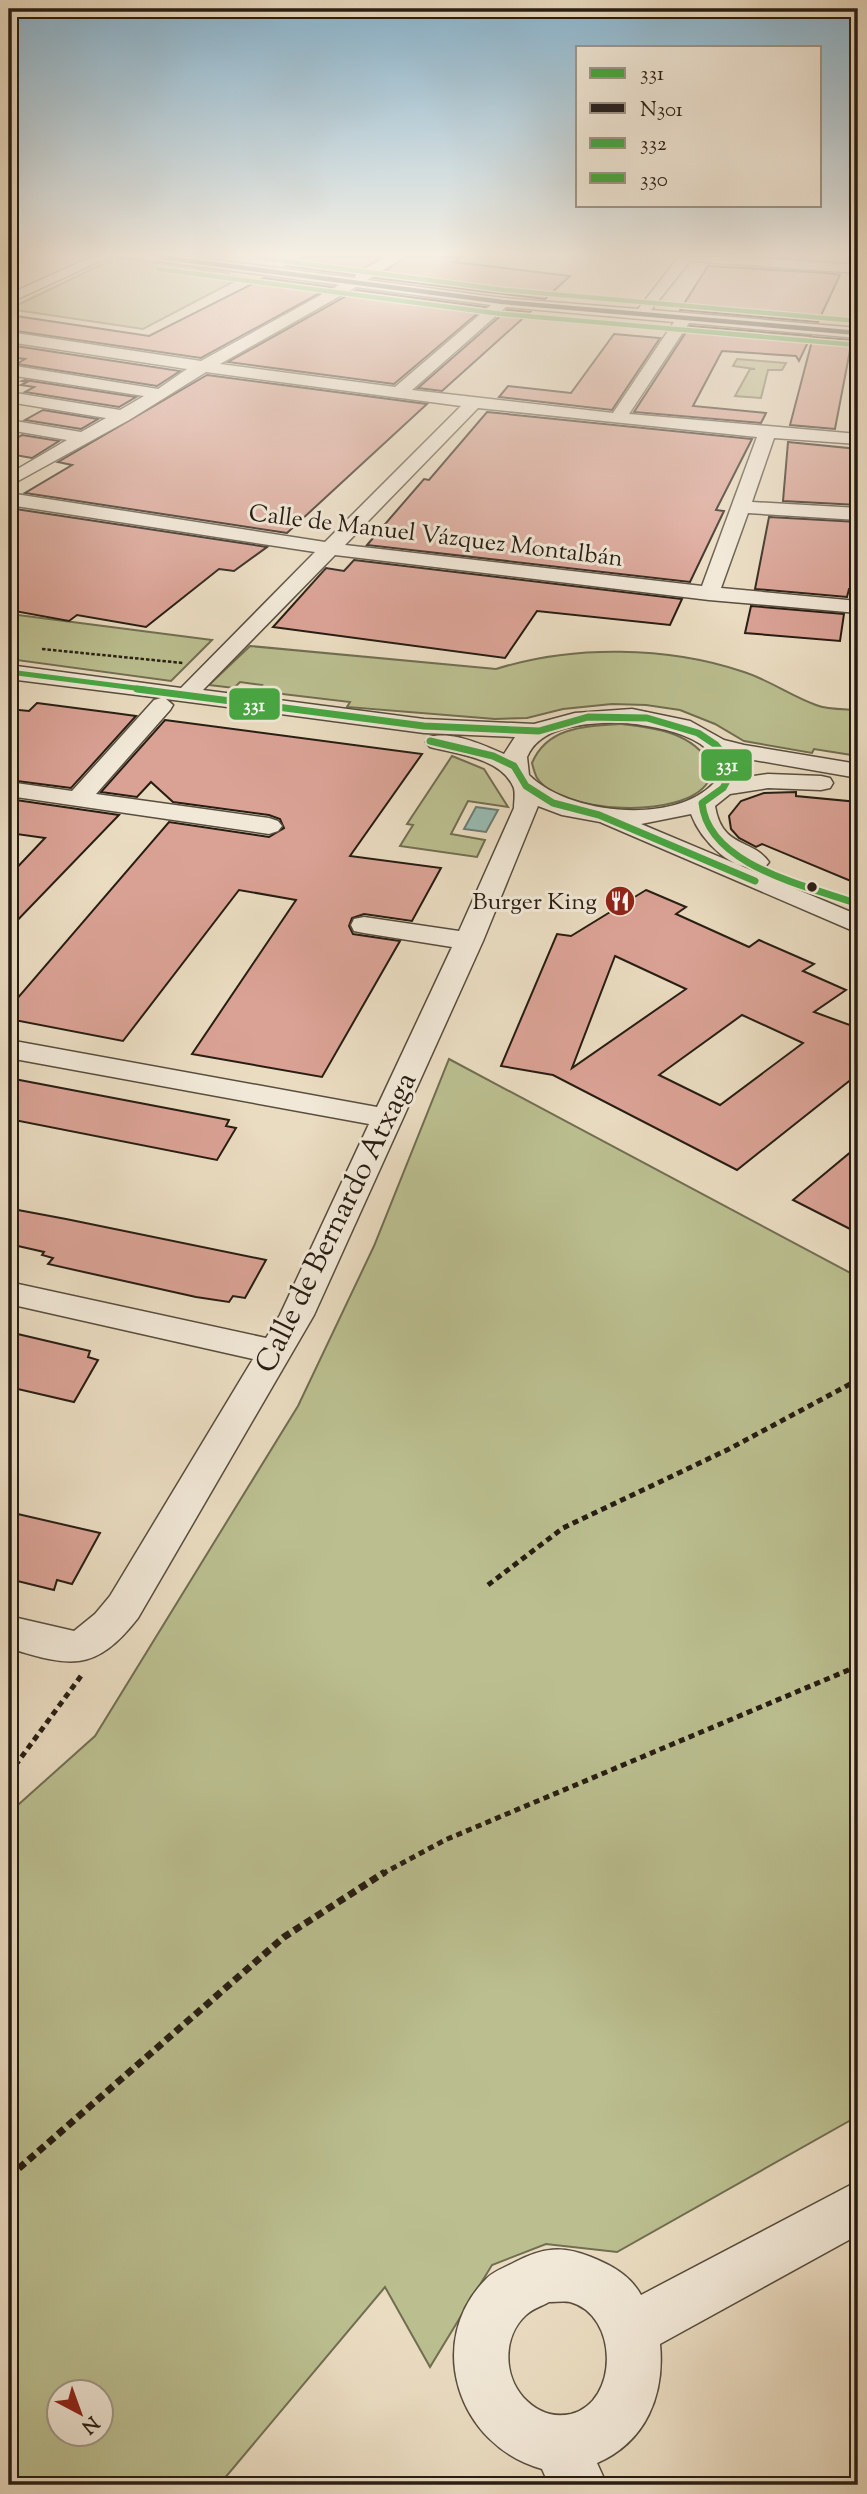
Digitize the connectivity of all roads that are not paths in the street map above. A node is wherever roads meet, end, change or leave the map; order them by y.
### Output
1 (30, 373) edge
2 (192, 373) edge
3 (248, 373) edge
4 (421, 373) edge
5 (648, 373) edge
6 (160, 394) junction
7 (397, 394) junction
8 (9, 397) edge
9 (473, 403) junction
10 (123, 416) junction
11 (618, 418) junction
12 (9, 425) edge
13 (767, 432) junction
14 (857, 433) edge
15 (84, 438) junction
16 (9, 456) edge
17 (42, 462) junction
18 (9, 481) edge
19 (9, 499) edge
20 (741, 507) junction
21 (858, 514) edge
22 (328, 550) junction
23 (709, 594) junction
24 (858, 607) edge
25 (9, 672) edge
26 (9, 685) edge
27 (185, 696) junction
28 (162, 705) junction
29 (539, 731) junction
30 (716, 745) junction
31 (858, 771) edge
32 (520, 776) junction
33 (858, 787) edge
34 (9, 789) edge
35 (712, 796) junction
36 (78, 799) junction
37 (593, 814) junction
38 (269, 826) dead end
39 (510, 849) junction
40 (858, 904) edge
41 (364, 925) dead end
42 (858, 925) edge
43 (469, 940) junction
44 (9, 1049) edge
45 (386, 1118) junction
46 (9, 1293) edge
47 (276, 1352) junction
48 (9, 1632) edge
49 (858, 2207) edge
50 (631, 2330) junction
51 (569, 2465) edge

1 - 6 street
2 - 6 street
3 - 7 street
4 - 7 street
5 - 11 street
6 - 10 street
7 - 9 street
8 - 10 street
9 - 11 street
9 - 22 street
10 - 15 street
11 - 13 street
12 - 15 street
13 - 14 street
13 - 20 street
15 - 17 street
16 - 17 street
17 - 18 street
19 - 22 street, Calle de Manuel Vázquez Montalbán
20 - 21 street
20 - 23 street
22 - 23 street, Calle de Manuel Vázquez Montalbán
22 - 27 street
23 - 24 street, Calle de Manuel Vázquez Montalbán
25 - 27 street
26 - 28 street
27 - 29 street
28 - 32 street
28 - 36 street
29 - 30 street
29 - 32 street
30 - 31 street
30 - 35 street
32 - 37 street
32 - 39 street, Calle de Bernardo Atxaga
33 - 35 street
34 - 36 street
35 - 37 street
35 - 40 street
36 - 38 street
37 - 39 street
37 - 42 street
39 - 43 street, Calle de Bernardo Atxaga
41 - 43 street
43 - 45 street, Calle de Bernardo Atxaga
44 - 45 street
45 - 47 street, Calle de Bernardo Atxaga
46 - 47 street
47 - 48 street, Calle de Bernardo Atxaga
49 - 50 street
50 - 51 street
50 - 51 street

